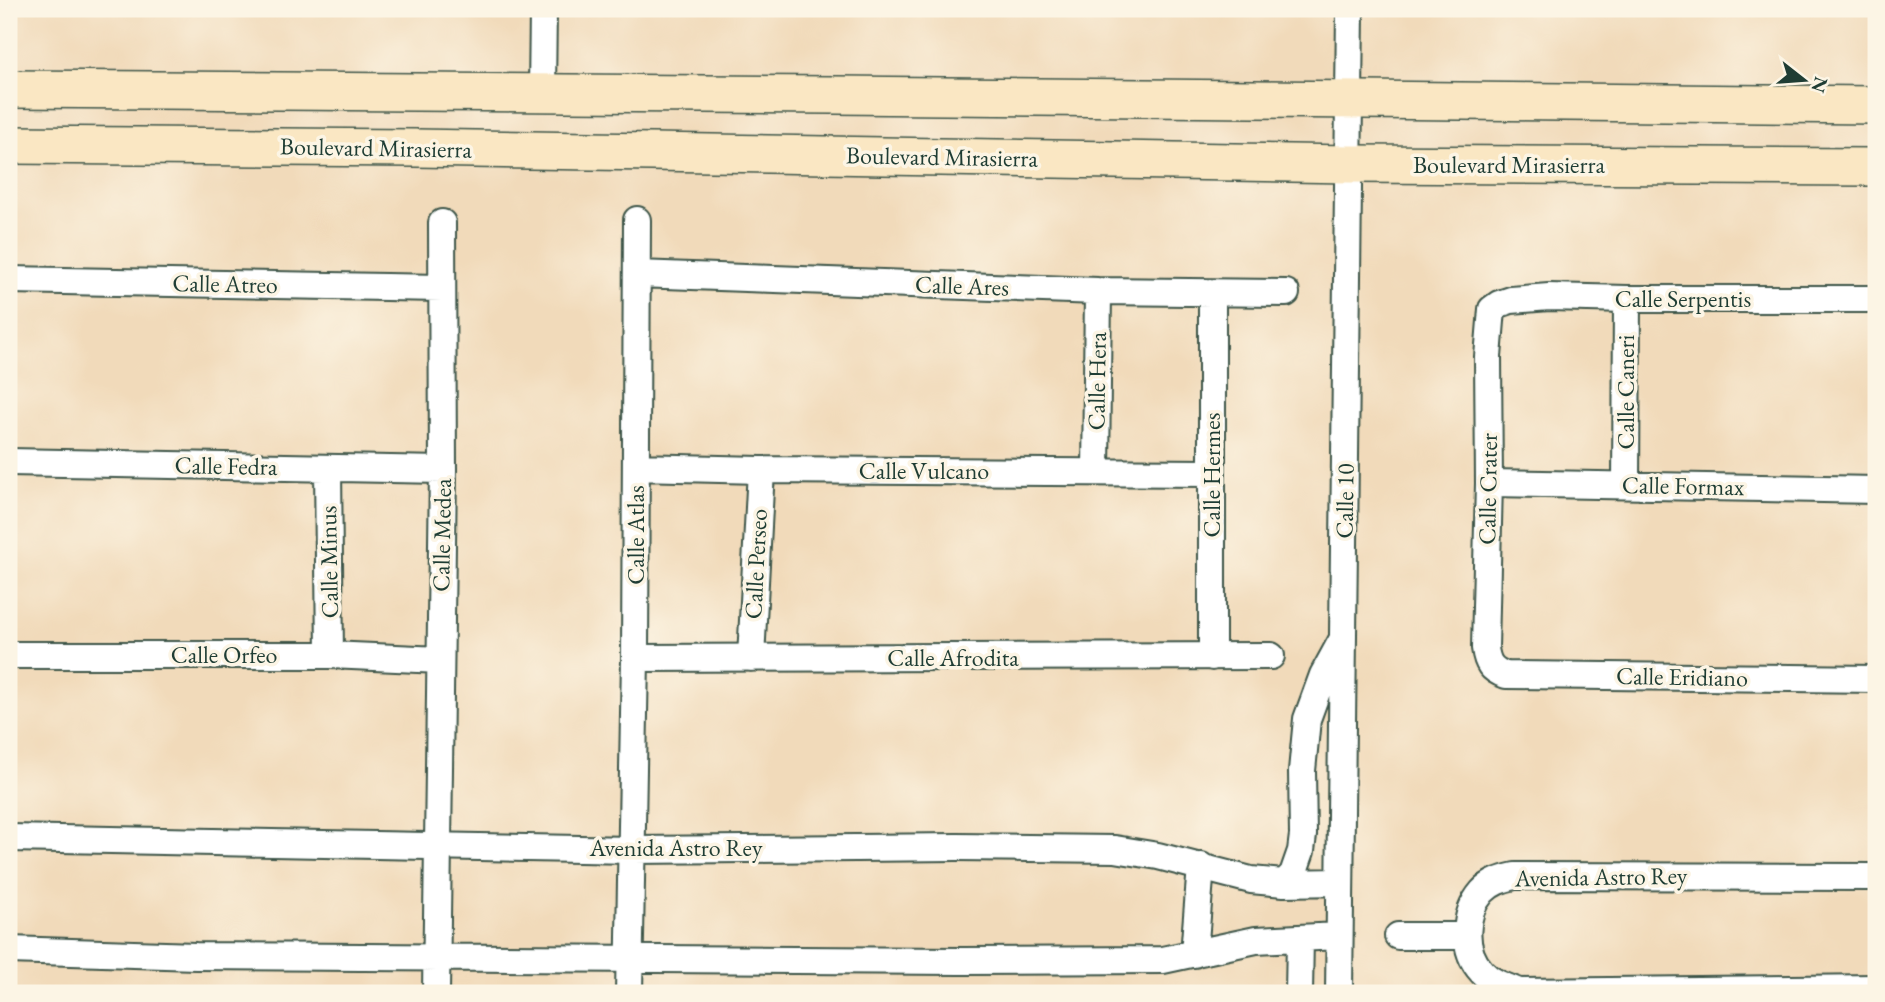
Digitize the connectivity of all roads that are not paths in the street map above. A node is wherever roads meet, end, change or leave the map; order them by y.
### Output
1 (543, 9) edge
2 (1350, 9) edge
3 (9, 89) edge
4 (542, 92) junction
5 (1349, 101) junction
6 (1876, 106) edge
7 (9, 145) edge
8 (1349, 164) junction
9 (1876, 167) edge
10 (637, 220) dead end
11 (442, 223) dead end
12 (638, 274) junction
13 (9, 280) edge
14 (442, 288) junction
15 (1098, 291) junction
16 (1212, 293) junction
17 (1286, 293) dead end
18 (1627, 299) junction
19 (1876, 299) edge
20 (1492, 309) joint
21 (9, 462) edge
22 (637, 467) junction
23 (328, 468) junction
24 (443, 470) junction
25 (761, 470) junction
26 (1096, 471) junction
27 (1212, 473) junction
28 (1489, 483) junction
29 (1626, 485) junction
30 (1876, 491) edge
31 (1343, 638) junction
32 (9, 655) edge
33 (330, 655) junction
34 (1271, 656) dead end
35 (1212, 657) junction
36 (635, 658) junction
37 (751, 658) junction
38 (440, 660) junction
39 (1490, 667) joint
40 (1876, 679) edge
41 (9, 838) edge
42 (437, 846) junction
43 (633, 850) junction
44 (1201, 866) junction
45 (1876, 877) edge
46 (1340, 882) junction
47 (1284, 883) junction
48 (1339, 936) junction
49 (1398, 936) dead end
50 (1467, 936) junction
51 (1300, 938) junction
52 (9, 950) edge
53 (1194, 954) junction
54 (435, 956) junction
55 (630, 959) junction
56 (1876, 988) edge
57 (436, 993) edge
58 (629, 993) edge
59 (1299, 993) edge
60 (1339, 993) edge

1 - 4 street
2 - 5 street, Calle 10
3 - 4 main road
4 - 5 main road
5 - 6 main road
5 - 8 street, Calle 10
7 - 8 main road, Boulevard Mirasierra
8 - 9 main road, Boulevard Mirasierra
8 - 31 street, Calle 10
10 - 12 street, Calle Atlas
11 - 14 street, Calle Medea
12 - 15 street, Calle Ares
12 - 22 street, Calle Atlas
13 - 14 street, Calle Atreo
14 - 24 street, Calle Medea
15 - 16 street, Calle Ares
15 - 26 street, Calle Hera
16 - 17 street, Calle Ares
16 - 27 street, Calle Hermes
18 - 19 street, Calle Serpentis
18 - 20 street, Calle Serpentis
18 - 29 street, Calle Caneri
20 - 28 street, Calle Crater
21 - 23 street, Calle Fedra
22 - 25 street, Calle Vulcano
22 - 36 street, Calle Atlas
23 - 24 street, Calle Fedra
23 - 33 street, Calle Minus
24 - 38 street, Calle Medea
25 - 26 street, Calle Vulcano
25 - 37 street, Calle Perseo
26 - 27 street, Calle Vulcano
27 - 35 street, Calle Hermes
28 - 29 street, Calle Formax
28 - 39 street, Calle Crater
29 - 30 street, Calle Formax
31 - 46 street, Calle 10
31 - 47 street
32 - 33 street, Calle Orfeo
33 - 38 street, Calle Orfeo
34 - 35 street, Calle Afrodita
35 - 37 street, Calle Afrodita
36 - 37 street, Calle Afrodita
36 - 43 street, Calle Atlas
38 - 42 street, Calle Medea
39 - 40 street, Calle Eridiano
41 - 42 street, Avenida Astro Rey
42 - 43 street, Avenida Astro Rey
42 - 54 street, Calle Medea
43 - 44 street, Avenida Astro Rey
43 - 55 street, Calle Atlas
44 - 47 street, Avenida Astro Rey
44 - 53 street
45 - 50 street, Avenida Astro Rey
46 - 47 street, Avenida Astro Rey
46 - 48 street, Calle 10
48 - 51 street
48 - 60 street, Calle 10
49 - 50 street
50 - 56 street
51 - 53 street
51 - 59 street
52 - 54 street
53 - 55 street
54 - 55 street
54 - 57 street, Calle Medea
55 - 58 street, Calle Atlas

